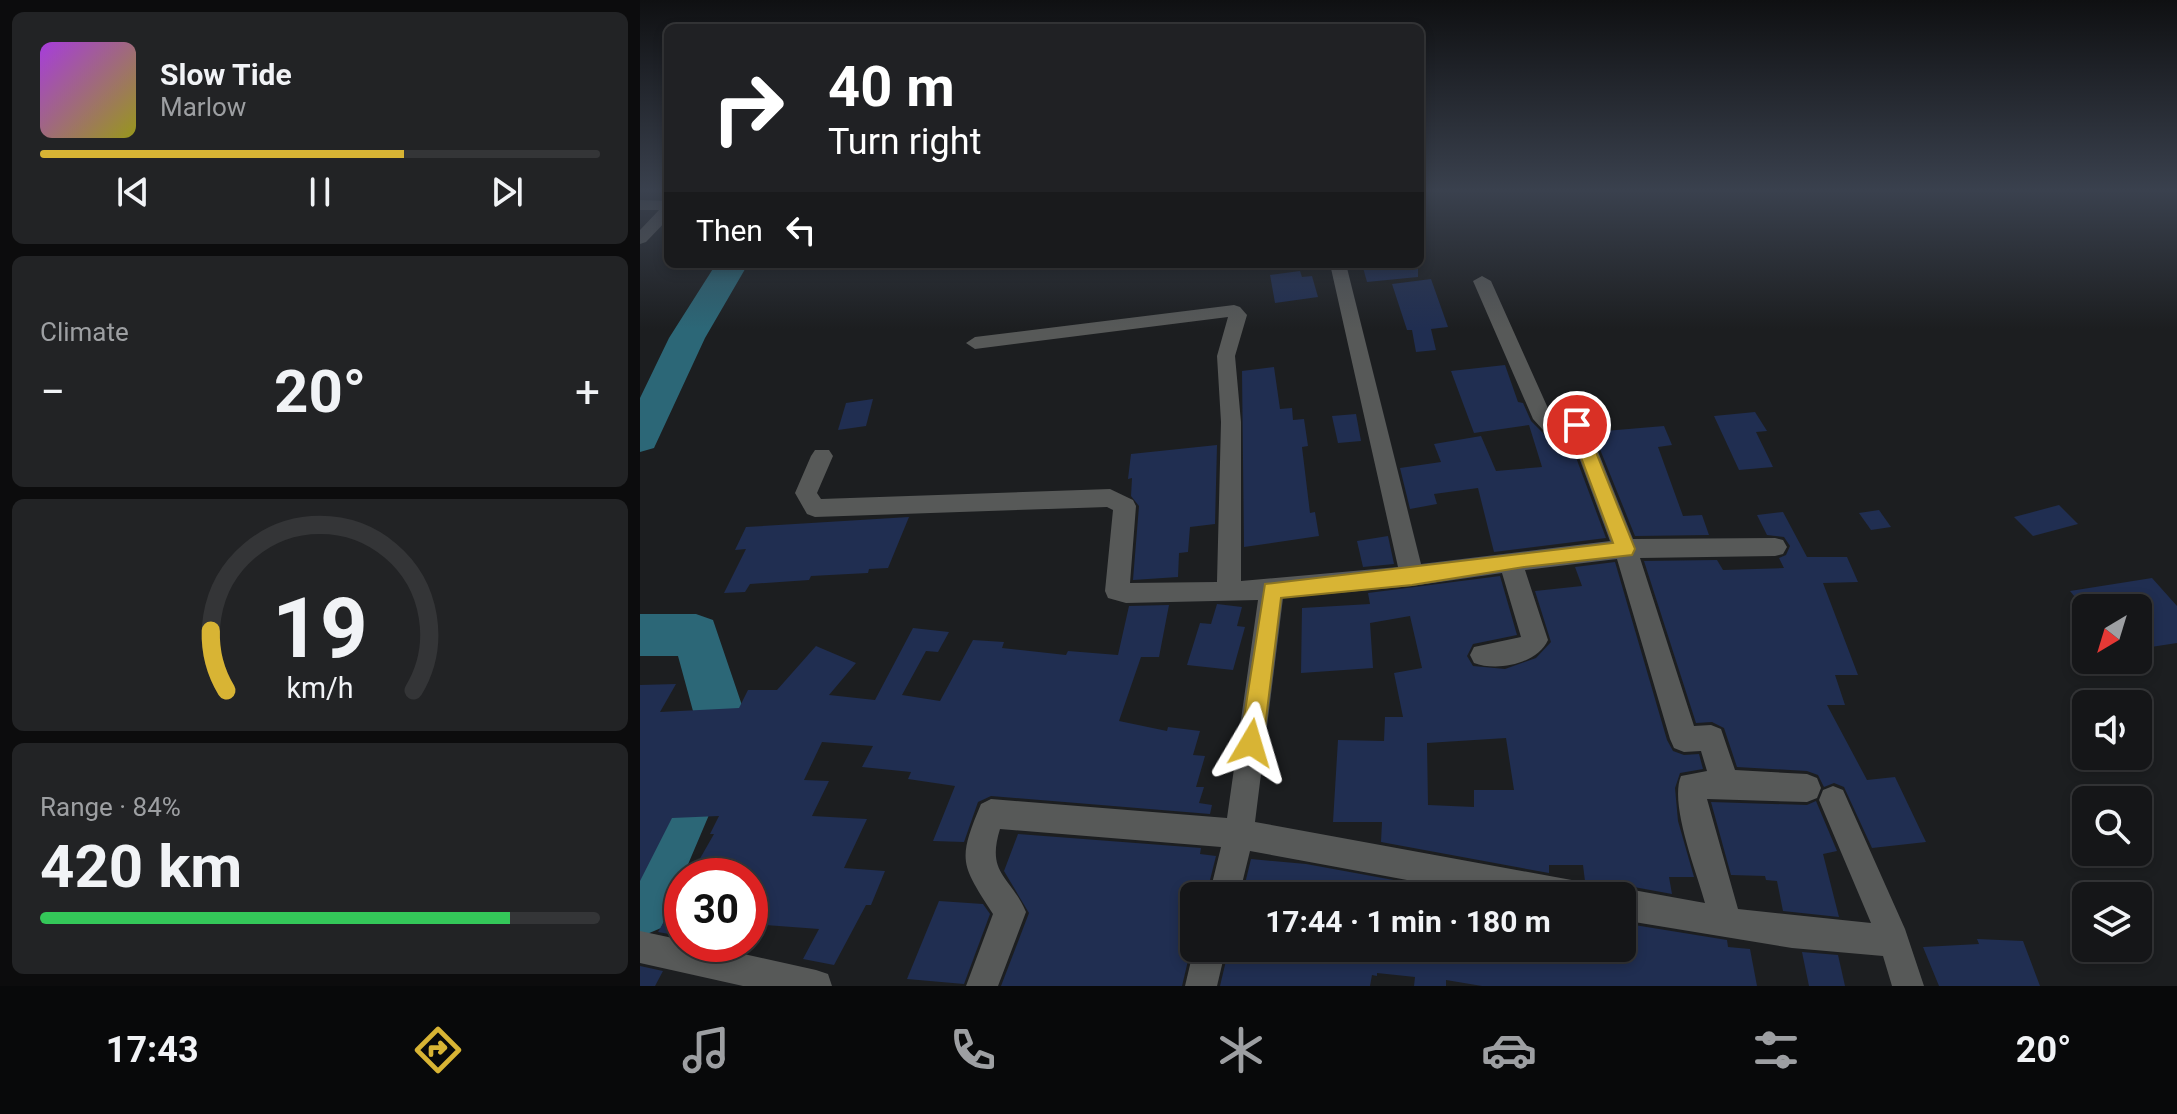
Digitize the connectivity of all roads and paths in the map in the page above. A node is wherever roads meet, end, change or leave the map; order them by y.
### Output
1 (1339, 268) edge
2 (1482, 281) dead end
3 (975, 343) dead end
4 (822, 456) dead end
5 (1775, 547) dead end
6 (1625, 549) junction
7 (1511, 562) junction
8 (1412, 576) junction
9 (1272, 590) junction
10 (1229, 591) junction
11 (1483, 655) dead end
12 (1725, 784) junction
13 (1239, 834) junction
14 (1227, 882) edge
15 (1501, 882) edge
16 (1636, 907) edge
17 (1726, 923) junction
18 (1894, 940) junction
19 (640, 948) edge
20 (1207, 962) edge
21 (816, 986) edge
22 (982, 986) edge
23 (1201, 986) edge
24 (1908, 986) edge

1 - 8 street
2 - 6 street
3 - 10 street
4 - 10 street
5 - 6 street
6 - 7 street
6 - 12 street
7 - 8 street
7 - 11 street
8 - 9 street
9 - 10 street
9 - 13 street
12 - 17 street
12 - 18 street
13 - 14 street
13 - 15 street
13 - 22 street
16 - 17 street
17 - 18 street
18 - 24 street
19 - 21 street
20 - 23 street

